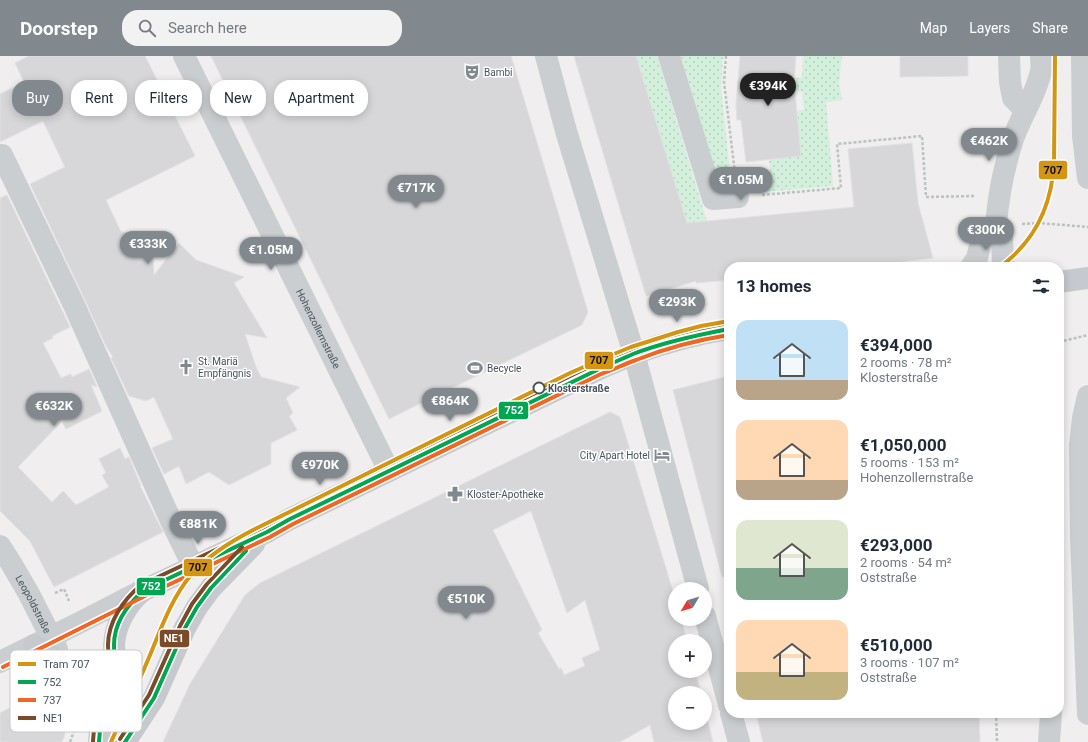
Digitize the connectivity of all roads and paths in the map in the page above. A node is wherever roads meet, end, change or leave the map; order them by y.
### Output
1 (184, 56) edge
2 (546, 56) edge
3 (669, 56) edge
4 (726, 56) edge
5 (1009, 56) edge
6 (1041, 56) edge
7 (1082, 56) edge
8 (1025, 110) junction
9 (2, 155) dead end
10 (1088, 178) edge
11 (1000, 195) junction
12 (738, 197) junction
13 (996, 226) junction
14 (1088, 227) edge
15 (975, 262) edge
16 (1003, 262) edge
17 (1088, 278) edge
18 (1064, 281) edge
19 (724, 330) edge
20 (1088, 336) edge
21 (1064, 341) edge
22 (634, 354) junction
23 (1088, 396) edge
24 (389, 472) junction
25 (268, 532) junction
26 (0, 546) edge
27 (193, 566) junction
28 (696, 582) edge
29 (144, 590) junction
30 (708, 626) edge
31 (42, 641) junction
32 (24, 650) edge
33 (51, 650) edge
34 (114, 650) edge
35 (10, 657) edge
36 (0, 662) edge
37 (1087, 668) edge
38 (724, 686) edge
39 (1088, 714) edge
40 (142, 716) edge
41 (732, 718) edge
42 (996, 718) edge
43 (1051, 718) edge
44 (100, 732) edge
45 (132, 732) edge
46 (99, 742) edge
47 (125, 742) edge
48 (739, 742) edge
49 (997, 742) edge
50 (1049, 742) edge

1 - 24 street, Hohenzollernstraße
2 - 22 street
3 - 12 street
4 - 12 path
5 - 8 street
6 - 8 street
7 - 10 street
8 - 11 street
9 - 27 street
11 - 12 path
11 - 13 street
13 - 14 path
13 - 15 street
13 - 16 street
17 - 18 main road
19 - 22 main road
20 - 21 path
22 - 24 main road
22 - 28 street
23 - 37 street
24 - 25 main road
25 - 27 main road
25 - 40 main road
26 - 31 street, Leopoldstraße
27 - 29 main road
29 - 31 street
29 - 34 main road
30 - 38 street
31 - 32 street
31 - 33 main road
35 - 36 street
37 - 39 street
41 - 48 street
42 - 49 path
43 - 50 street
44 - 46 main road
45 - 47 main road

